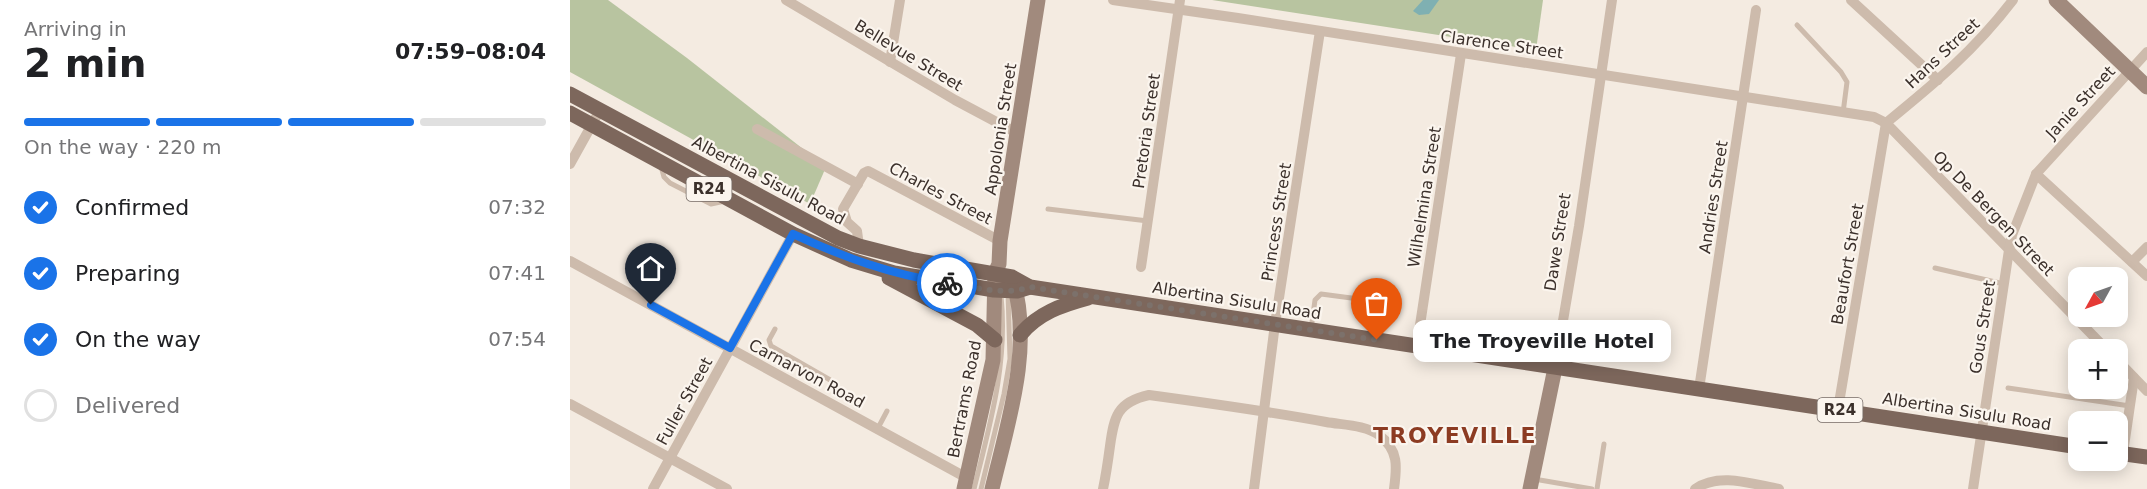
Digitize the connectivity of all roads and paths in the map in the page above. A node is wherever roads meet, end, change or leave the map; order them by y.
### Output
1 (786, 0) edge
2 (900, 0) edge
3 (1038, 0) edge
4 (1113, 0) edge
5 (1612, 0) edge
6 (1851, 0) edge
7 (2013, 0) edge
8 (2056, 0) edge
9 (1179, 5) edge
10 (1756, 10) dead end
11 (1797, 25) dead end
12 (1320, 31) junction
13 (2147, 52) edge
14 (1461, 54) junction
15 (890, 62) junction
16 (2130, 71) junction
17 (1602, 74) junction
18 (1938, 80) junction
19 (2147, 87) edge
20 (570, 94) edge
21 (1744, 97) junction
22 (600, 110) junction
23 (1843, 112) junction
24 (570, 113) edge
25 (1886, 123) junction
26 (591, 125) junction
27 (758, 129) dead end
28 (1017, 133) junction
29 (570, 164) edge
30 (2036, 174) junction
31 (858, 184) junction
32 (1048, 208) dead end
33 (1148, 221) junction
34 (793, 234) junction
35 (1000, 241) junction
36 (2147, 247) edge
37 (2009, 250) junction
38 (855, 253) junction
39 (570, 261) edge
40 (2132, 262) junction
41 (1141, 267) dead end
42 (1935, 268) dead end
43 (2147, 276) edge
44 (1006, 281) junction
45 (2004, 284) junction
46 (1094, 296) junction
47 (1275, 324) junction
48 (775, 329) dead end
49 (1311, 329) junction
50 (1020, 335) junction
51 (2095, 339) edge
52 (995, 340) junction
53 (1377, 340) junction
54 (1417, 345) junction
55 (730, 348) junction
56 (1555, 368) junction
57 (2128, 372) edge
58 (2134, 378) junction
59 (832, 381) dead end
60 (2008, 388) dead end
61 (1699, 389) junction
62 (2147, 391) edge
63 (570, 404) edge
64 (2130, 406) junction
65 (1838, 410) junction
66 (887, 411) dead end
67 (1265, 411) junction
68 (2128, 416) edge
69 (878, 428) junction
70 (1981, 433) junction
71 (1604, 444) dead end
72 (2068, 445) edge
73 (2128, 454) edge
74 (2147, 457) edge
75 (669, 458) junction
76 (1531, 484) edge
77 (968, 485) edge
78 (1570, 487) edge
79 (1696, 488) edge
80 (653, 489) edge
81 (727, 489) edge
82 (981, 489) edge
83 (992, 489) edge
84 (1104, 489) edge
85 (1254, 489) edge
86 (1394, 489) edge
87 (1592, 489) edge
88 (1597, 489) edge
89 (1779, 489) edge
90 (1973, 489) edge

1 - 15 street, Bellevue Street
2 - 15 street
3 - 28 main road, Appolonia Street
4 - 9 street, Clarence Street
5 - 17 street, Dawe Street
6 - 18 street
7 - 18 street, Hans Street
8 - 16 main road
9 - 12 street, Clarence Street
9 - 33 street, Pretoria Street
10 - 21 street, Andries Street
11 - 23 lane
12 - 14 street, Clarence Street
12 - 47 street, Princess Street
13 - 16 street, Janie Street
14 - 17 street, Clarence Street
14 - 54 street, Wilhelmina Street
15 - 28 street, Bellevue Street
16 - 19 main road
16 - 30 street, Janie Street
17 - 21 street, Clarence Street
17 - 56 street, Dawe Street
18 - 25 street, Hans Street
20 - 22 main road, Albertina Sisulu Road / R24
21 - 23 street, Clarence Street
21 - 61 street, Andries Street
22 - 26 street
22 - 38 main road, Albertina Sisulu Road / R24
23 - 25 street, Clarence Street
24 - 26 main road, Albertina Sisulu Road / R24
25 - 37 street, Op De Bergen Street
25 - 65 street, Beaufort Street
26 - 29 street
26 - 34 main road, Albertina Sisulu Road / R24
27 - 31 street
28 - 35 main road, Appolonia Street
30 - 37 street, Gous Street
30 - 40 street
31 - 35 street, Charles Street
31 - 38 street
32 - 33 lane
33 - 41 street, Pretoria Street
34 - 38 main road, Albertina Sisulu Road / R24
34 - 55 street, Fuller Street
35 - 44 main road, Appolonia Street
36 - 40 street
37 - 45 street, Gous Street
37 - 51 street, Op De Bergen Street
38 - 44 main road, Albertina Sisulu Road / R24
38 - 52 main road
39 - 55 street, Carnarvon Road
40 - 43 street
42 - 45 lane
44 - 46 main road, Albertina Sisulu Road / R24
44 - 50 main road
44 - 52 main road, Bertrams Road
44 - 77 lane
44 - 82 lane
45 - 70 street, Gous Street
46 - 47 main road, Albertina Sisulu Road / R24
46 - 50 main road
47 - 49 main road, Albertina Sisulu Road / R24
47 - 67 street, Princess Street
48 - 59 lane
49 - 53 main road, Albertina Sisulu Road / R24
49 - 53 lane
50 - 83 main road
52 - 77 main road, Bertrams Road
53 - 54 main road, Albertina Sisulu Road / R24
54 - 56 main road, Albertina Sisulu Road / R24
55 - 69 street, Carnarvon Road
55 - 75 street, Fuller Street
56 - 61 main road, Albertina Sisulu Road / R24
56 - 76 main road, Dawe Street
57 - 58 street
58 - 62 street
58 - 64 street
60 - 64 lane
61 - 65 main road, Albertina Sisulu Road / R24
63 - 75 street
64 - 68 street
65 - 70 main road, Albertina Sisulu Road / R24
66 - 69 lane
67 - 84 street
67 - 85 street, Princess Street
67 - 86 street
69 - 77 street, Carnarvon Road
70 - 72 main road, Albertina Sisulu Road / R24
70 - 90 street, Gous Street
71 - 88 lane
73 - 74 main road
75 - 80 street, Fuller Street
75 - 81 street
76 - 78 lane
78 - 87 lane
79 - 89 street

